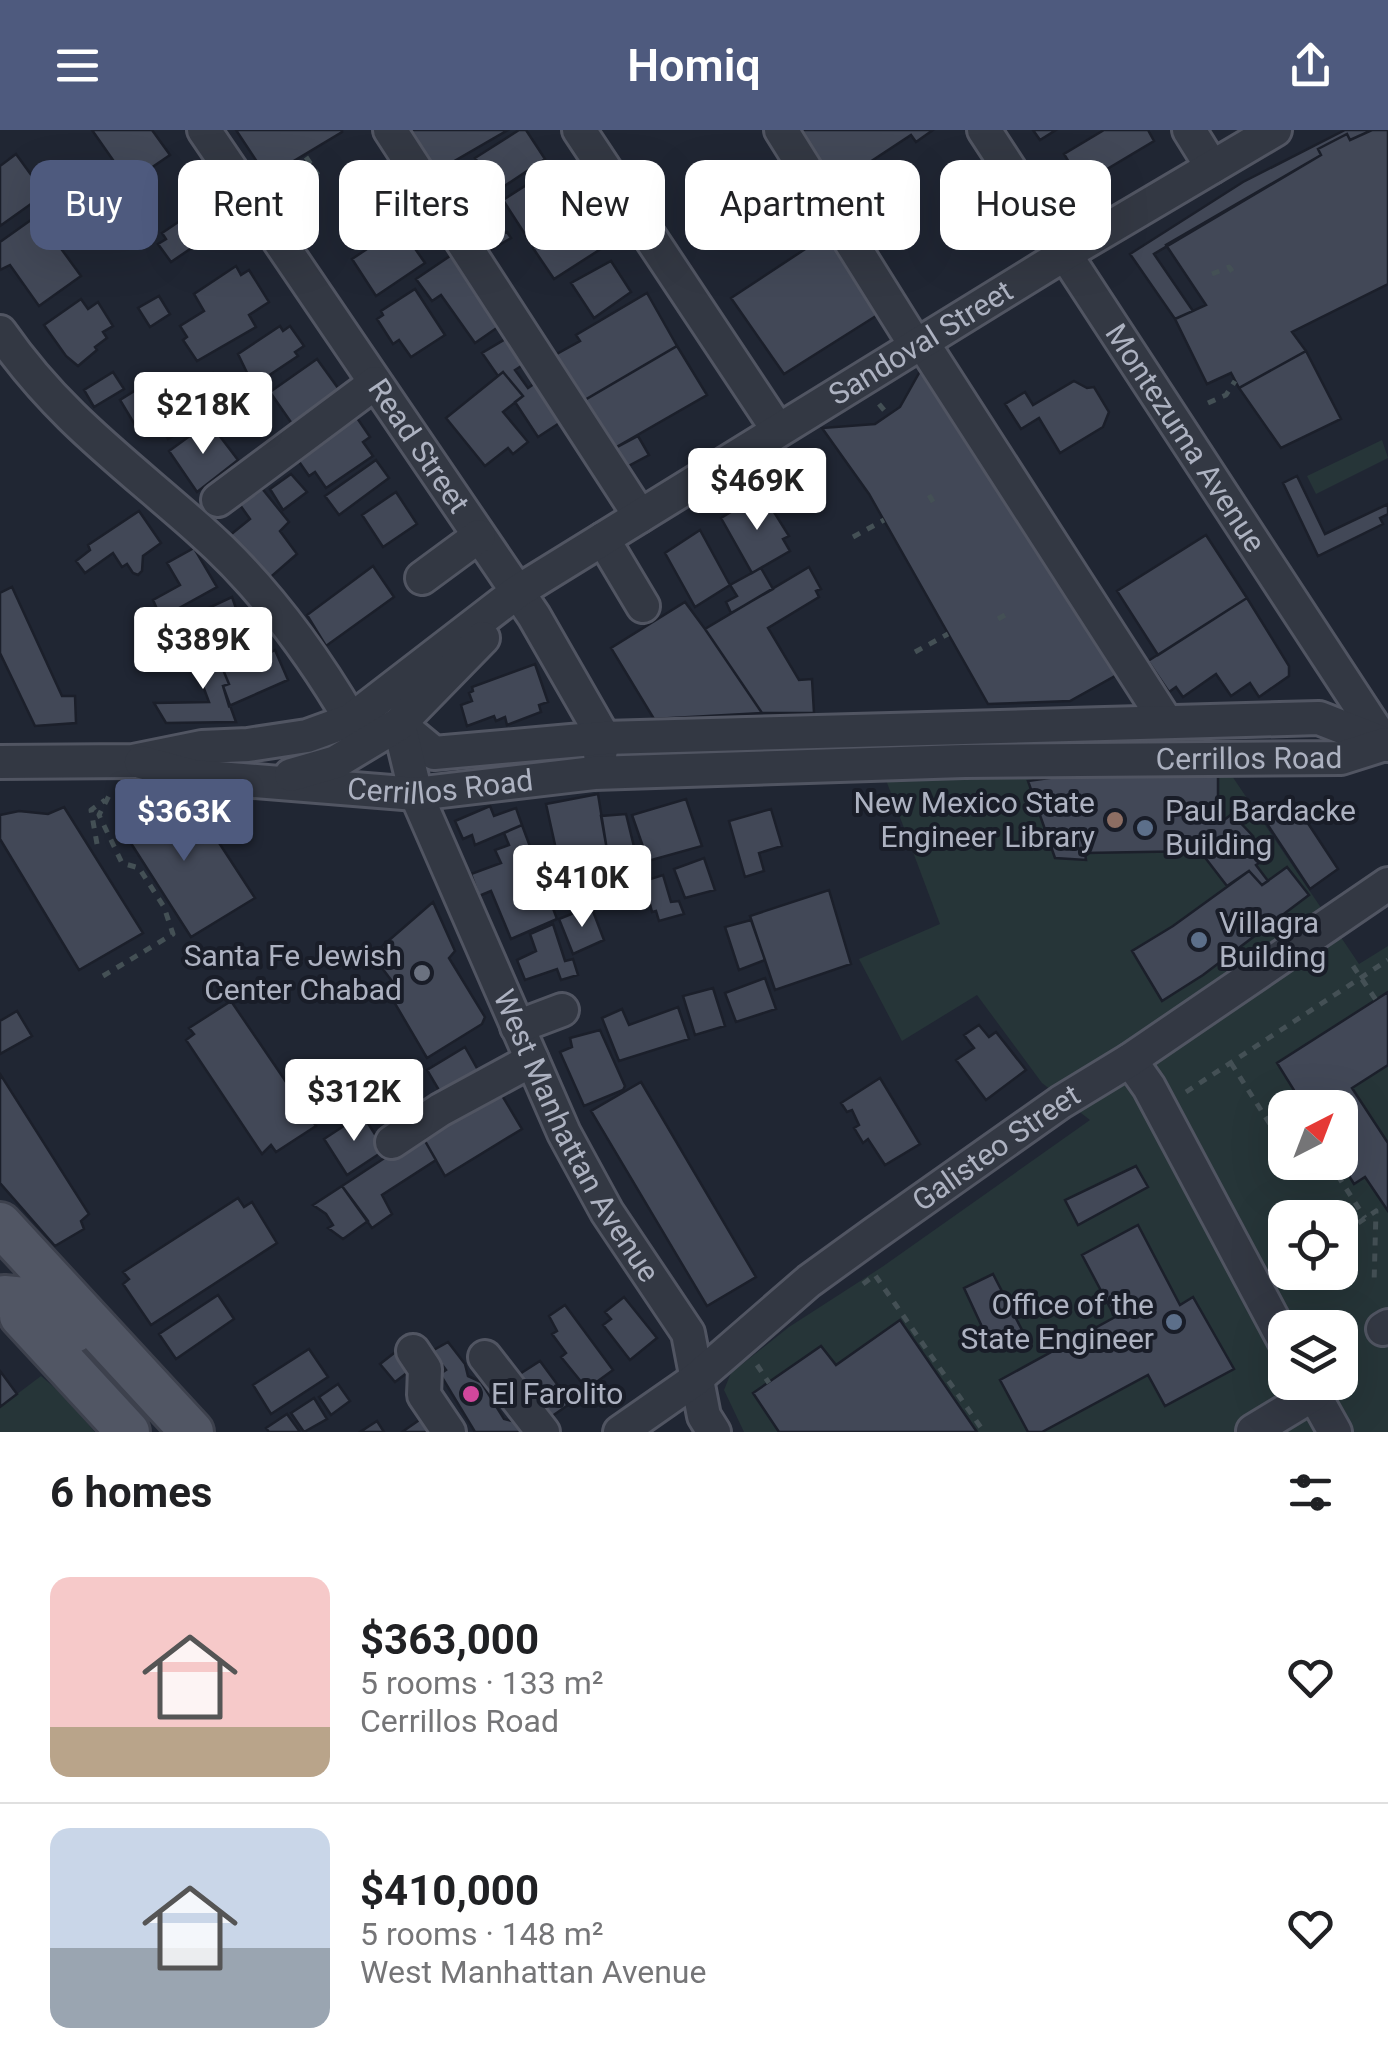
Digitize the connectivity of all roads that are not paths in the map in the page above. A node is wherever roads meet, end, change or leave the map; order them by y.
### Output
1 (204, 130) edge
2 (390, 130) edge
3 (579, 130) edge
4 (781, 130) edge
5 (984, 130) edge
6 (1188, 130) edge
7 (1275, 130) edge
8 (1212, 167) junction
9 (1065, 254) junction
10 (0, 332) edge
11 (919, 344) junction
12 (375, 383) junction
13 (778, 430) junction
14 (218, 500) dead end
15 (640, 516) junction
16 (480, 536) junction
17 (603, 539) junction
18 (422, 578) dead end
19 (517, 592) junction
20 (643, 606) dead end
21 (351, 720) junction
22 (1165, 720) junction
23 (399, 724) junction
24 (604, 738) junction
25 (248, 745) junction
26 (1387, 745) edge
27 (4, 753) edge
28 (134, 760) junction
29 (594, 773) junction
30 (272, 780) junction
31 (416, 794) junction
32 (1388, 884) edge
33 (562, 1010) dead end
34 (518, 1027) junction
35 (532, 1060) junction
36 (1130, 1060) junction
37 (392, 1142) dead end
38 (0, 1224) edge
39 (45, 1273) junction
40 (1, 1288) edge
41 (1268, 1310) edge
42 (413, 1350) dead end
43 (485, 1357) dead end
44 (696, 1378) junction
45 (1294, 1400) edge
46 (1317, 1400) edge
47 (179, 1416) edge
48 (1253, 1431) edge
49 (128, 1432) edge
50 (449, 1432) edge
51 (543, 1432) edge
52 (620, 1432) edge
53 (714, 1432) edge
54 (1335, 1432) edge

1 - 12 street, Read Street
2 - 15 street
3 - 13 street
4 - 11 street
5 - 9 street, Montezuma Avenue
6 - 8 street
7 - 8 street, Sandoval Street
8 - 9 street, Sandoval Street
9 - 11 street, Sandoval Street
9 - 26 street, Montezuma Avenue
10 - 21 street
11 - 13 street, Sandoval Street
11 - 22 street
12 - 14 street
12 - 16 street, Read Street
13 - 15 street, Sandoval Street
15 - 17 street, Sandoval Street
16 - 18 street
16 - 19 street, Read Street
17 - 19 street, Sandoval Street
17 - 20 street
19 - 21 street, Sandoval Street
19 - 23 street, Sandoval Street
19 - 24 street, Read Street
21 - 25 street, Cerrillos Road
22 - 24 street, Cerrillos Road
22 - 26 street, Cerrillos Road
23 - 24 street, Cerrillos Road
23 - 25 street, Cerrillos Road
23 - 30 street, Sandoval Street
23 - 31 street, West Manhattan Avenue
24 - 29 street
25 - 28 street, Cerrillos Road
26 - 29 street, Cerrillos Road
27 - 28 street, Cerrillos Road
28 - 30 street, Cerrillos Road
29 - 31 street, Cerrillos Road
30 - 31 street, Cerrillos Road
31 - 34 street, West Manhattan Avenue
32 - 36 street, Galisteo Street
33 - 34 street
34 - 35 street, West Manhattan Avenue
35 - 37 street
35 - 44 street, West Manhattan Avenue
36 - 41 street
36 - 44 street, Galisteo Street
38 - 39 main road
39 - 40 main road
39 - 47 main road
40 - 47 main road
40 - 49 main road
42 - 50 street
43 - 51 street
44 - 52 street, Galisteo Street
44 - 53 street, West Manhattan Avenue
45 - 48 street
46 - 54 street

